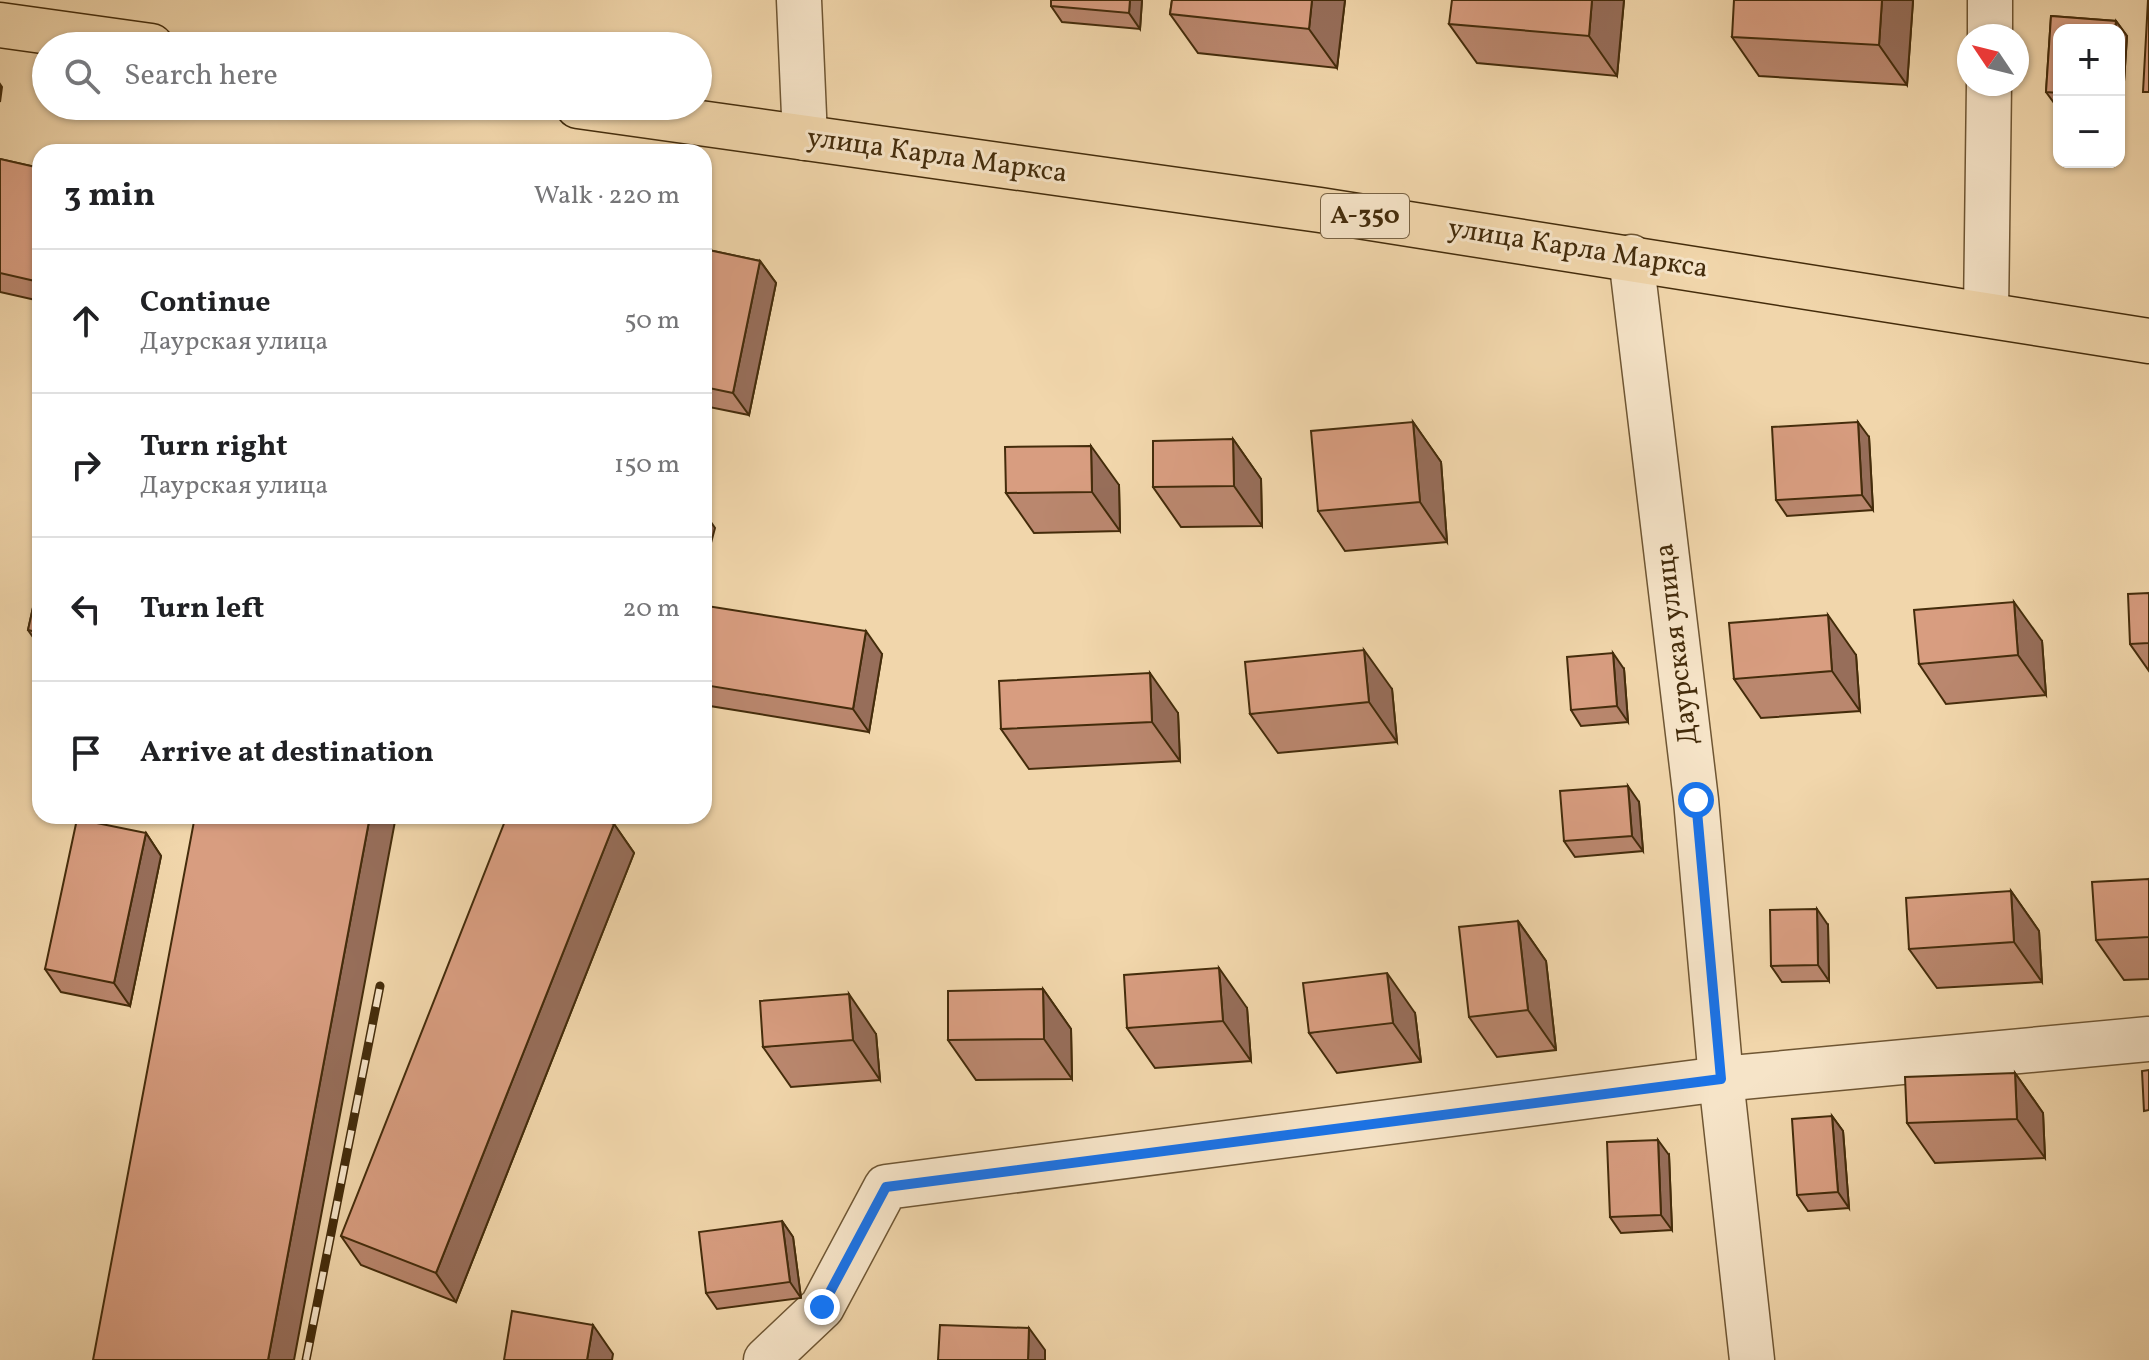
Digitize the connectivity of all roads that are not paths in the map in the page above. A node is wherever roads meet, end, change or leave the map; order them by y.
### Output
1 (799, 0) edge
2 (1990, 0) edge
3 (1990, 24) edge
4 (0, 25) edge
5 (50, 32) edge
6 (1989, 96) edge
7 (677, 120) edge
8 (805, 138) junction
9 (1631, 257) junction
10 (1986, 314) junction
11 (2149, 341) edge
12 (2149, 1039) edge
13 (1721, 1079) junction
14 (766, 1360) edge
15 (1752, 1360) edge

1 - 8 street
2 - 3 street
4 - 5 highway
6 - 10 street
7 - 8 highway, улица Карла Маркса / А-350
8 - 9 highway, улица Карла Маркса / А-350
9 - 10 highway, улица Карла Маркса / А-350
9 - 13 street, Даурская улица
10 - 11 highway, улица Карла Маркса / А-350
12 - 13 street
13 - 14 street
13 - 15 street, Даурская улица

